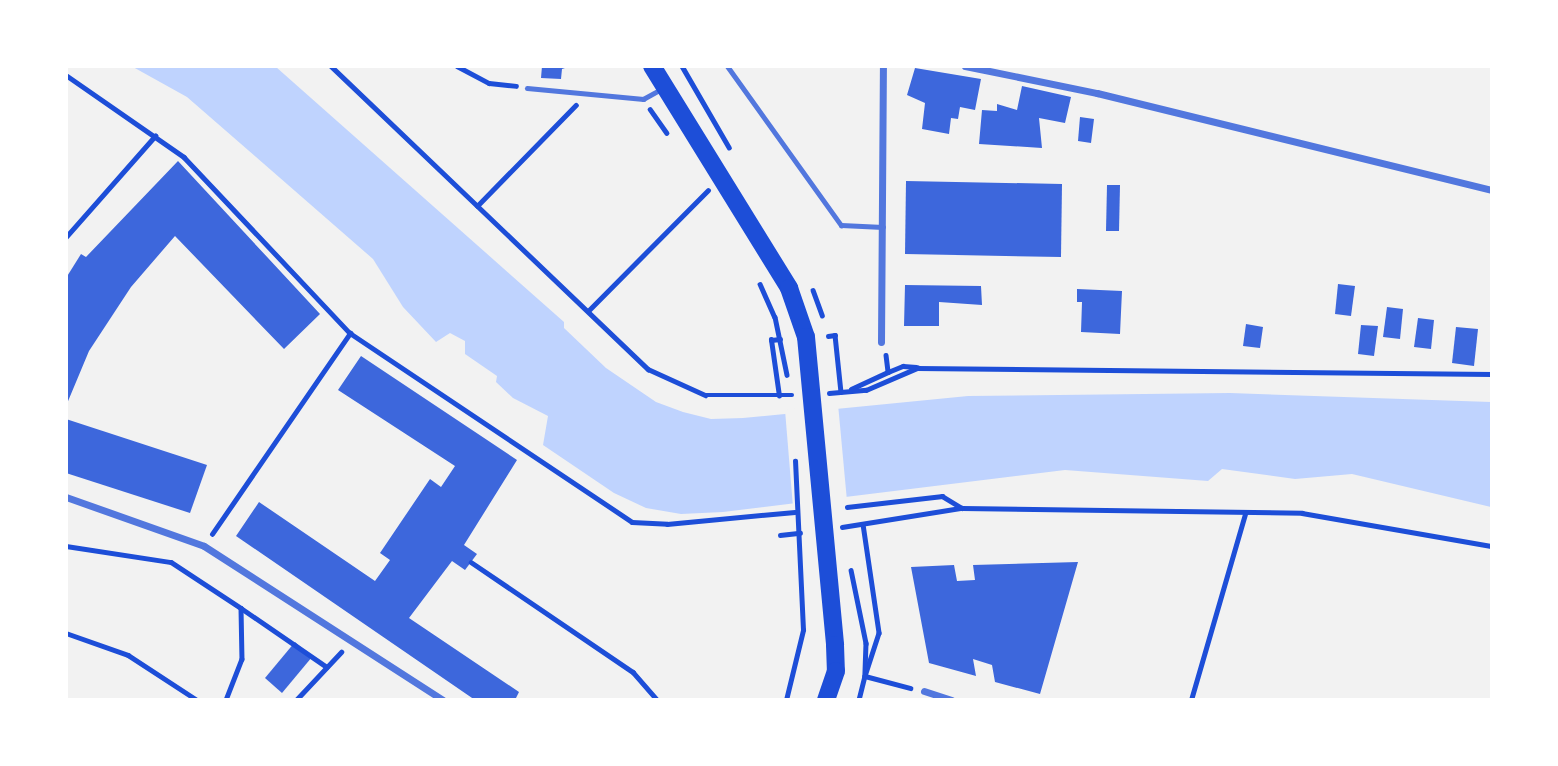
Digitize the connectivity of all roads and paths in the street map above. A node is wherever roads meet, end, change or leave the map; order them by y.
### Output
1 (331, 66) edge
2 (457, 66) edge
3 (652, 66) edge
4 (727, 66) edge
5 (883, 66) edge
6 (965, 66) edge
7 (66, 75) edge
8 (665, 87) junction
9 (527, 88) joint
10 (587, 95) junction
11 (643, 99) junction
12 (155, 136) junction
13 (671, 140) dead end
14 (722, 176) junction
15 (699, 181) dead end
16 (1492, 190) edge
17 (705, 192) junction
18 (712, 203) dead end
19 (477, 206) junction
20 (883, 227) junction
21 (66, 237) edge
22 (759, 282) dead end
23 (588, 311) junction
24 (350, 333) junction
25 (828, 336) dead end
26 (780, 339) junction
27 (881, 342) joint
28 (917, 368) junction
29 (888, 372) junction
30 (1492, 374) edge
31 (787, 379) dead end
32 (810, 392) junction
33 (843, 392) junction
34 (779, 396) junction
35 (66, 497) edge
36 (847, 508) dead end
37 (962, 508) junction
38 (794, 512) dead end
39 (1245, 514) junction
40 (842, 518) dead end
41 (800, 524) dead end
42 (863, 524) junction
43 (848, 526) dead end
44 (800, 533) junction
45 (780, 535) dead end
46 (845, 540) dead end
47 (66, 546) edge
48 (204, 546) junction
49 (1492, 546) edge
50 (471, 562) dead end
51 (850, 566) dead end
52 (241, 608) junction
53 (66, 633) edge
54 (350, 643) junction
55 (327, 667) junction
56 (865, 676) junction
57 (924, 691) joint
58 (304, 692) junction
59 (197, 699) edge
60 (226, 699) edge
61 (296, 699) edge
62 (309, 699) edge
63 (443, 699) edge
64 (657, 699) edge
65 (786, 699) edge
66 (826, 699) edge
67 (859, 699) edge
68 (952, 699) edge
69 (1191, 699) edge

1 - 19 path
2 - 9 path
3 - 8 main road
4 - 20 lane
5 - 20 street
6 - 16 street
7 - 12 path
8 - 11 lane
8 - 14 main road
9 - 10 lane
10 - 11 lane
10 - 19 path
11 - 13 path
12 - 21 path
12 - 24 path
14 - 17 path
14 - 32 main road
15 - 17 path
17 - 18 path
17 - 23 path
19 - 23 path
20 - 27 street
22 - 26 path
23 - 34 path
24 - 38 path
24 - 48 path
25 - 33 path
26 - 31 path
26 - 34 path
27 - 29 path
28 - 29 path
28 - 30 path
28 - 33 path
29 - 33 path
32 - 33 path
32 - 34 path
32 - 66 main road
35 - 48 street
36 - 37 path
37 - 39 path
37 - 42 path
39 - 49 path
39 - 69 path
40 - 46 path
41 - 44 path
42 - 43 path
42 - 56 path
44 - 45 path
44 - 65 path
47 - 52 path
48 - 54 street
50 - 64 path
51 - 56 path
52 - 55 path
52 - 60 path
53 - 59 path
54 - 55 path
54 - 63 street
55 - 58 path
56 - 57 path
56 - 67 path
57 - 68 street
58 - 61 path
58 - 62 path

